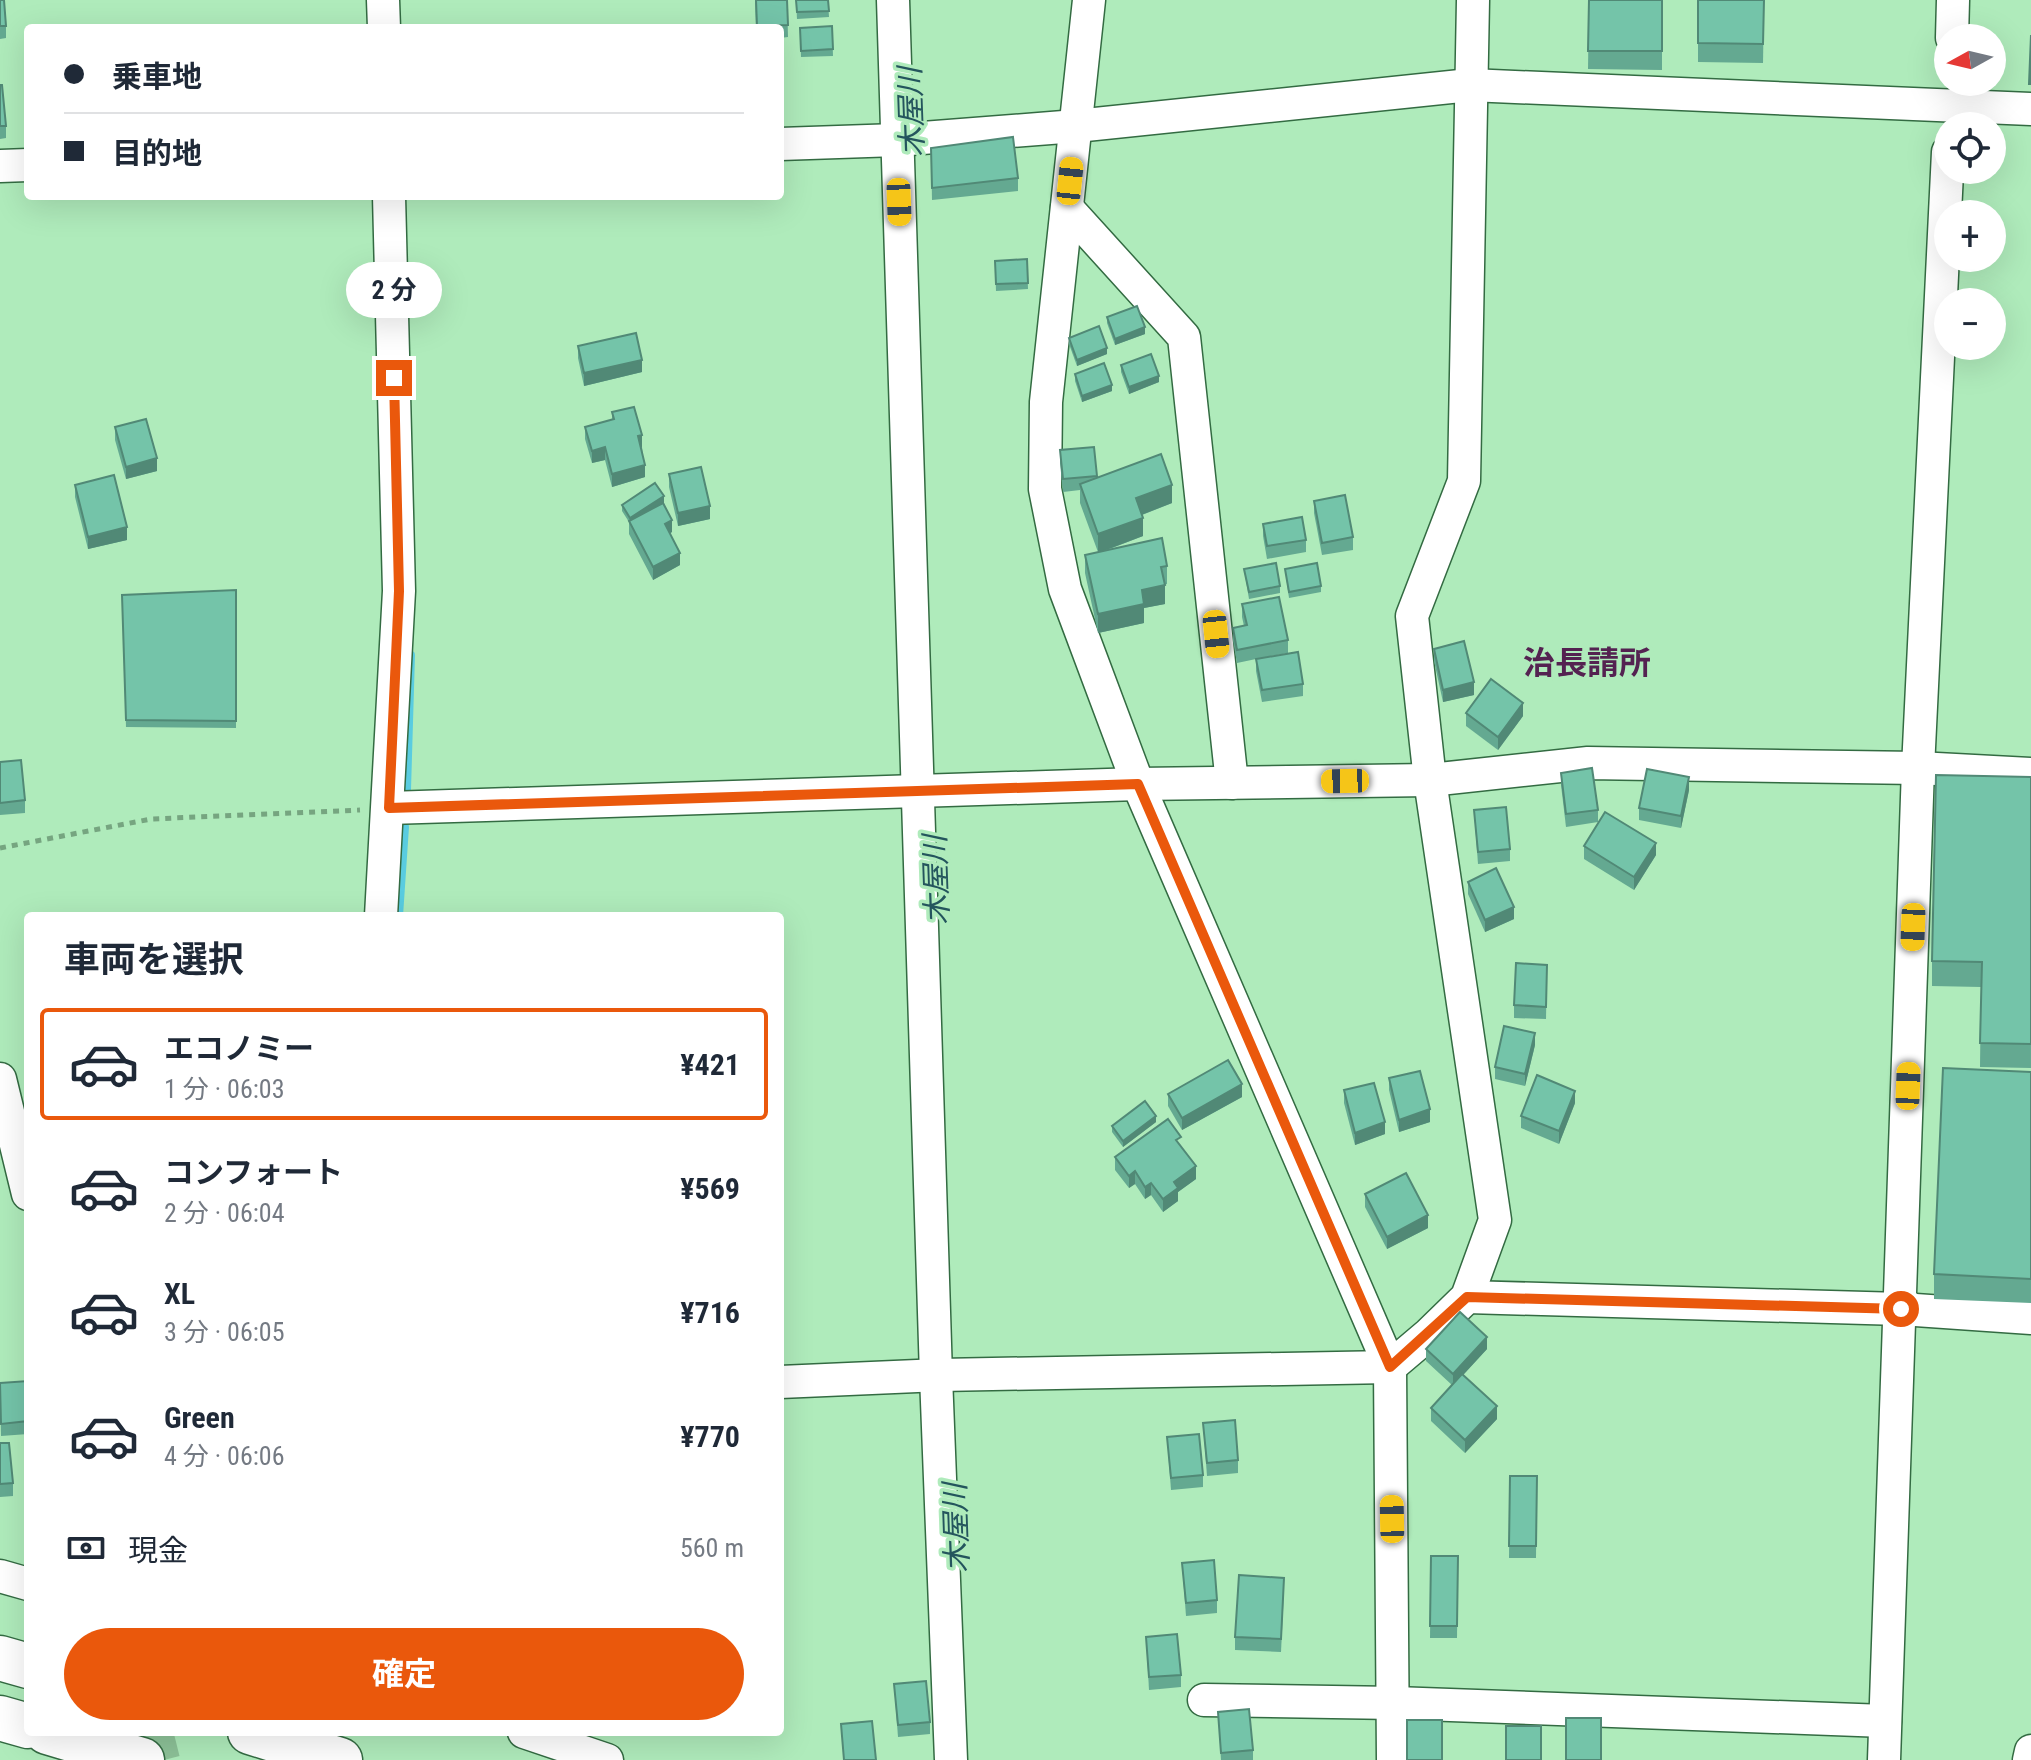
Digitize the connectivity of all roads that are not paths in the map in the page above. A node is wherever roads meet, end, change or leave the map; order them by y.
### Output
1 (383, 0) edge
2 (893, 0) edge
3 (1089, 0) edge
4 (1473, 0) edge
5 (1953, 0) edge
6 (384, 24) edge
7 (1952, 24) edge
8 (1470, 85) junction
9 (1950, 104) edge
10 (2031, 109) edge
11 (1076, 126) junction
12 (907, 139) junction
13 (784, 144) edge
14 (24, 165) edge
15 (0, 166) edge
16 (1946, 184) edge
17 (389, 200) edge
18 (1067, 208) junction
19 (1918, 768) junction
20 (2031, 774) edge
21 (1430, 780) junction
22 (1232, 783) junction
23 (1138, 784) junction
24 (926, 790) junction
25 (389, 808) junction
26 (381, 912) edge
27 (0, 1079) edge
28 (24, 1178) edge
29 (1467, 1297) junction
30 (1901, 1309) junction
31 (2031, 1318) edge
32 (1390, 1367) junction
33 (944, 1375) junction
34 (784, 1382) edge
35 (0, 1576) edge
36 (24, 1583) edge
37 (0, 1658) edge
38 (24, 1665) edge
39 (1204, 1700) dead end
40 (1395, 1703) junction
41 (0, 1718) edge
42 (1885, 1721) junction
43 (24, 1725) edge
44 (61, 1736) edge
45 (263, 1736) edge
46 (536, 1736) edge
47 (2031, 1751) edge
48 (142, 1760) edge
49 (340, 1760) edge
50 (607, 1760) edge
51 (951, 1760) edge
52 (1393, 1760) edge
53 (1884, 1760) edge
54 (2029, 1760) edge

1 - 6 street
2 - 12 street
3 - 11 street
4 - 8 street
5 - 7 street
8 - 9 street
8 - 11 street
8 - 21 street
9 - 10 street
11 - 12 street
11 - 18 street
12 - 13 street
12 - 24 street
14 - 15 street
16 - 19 street
17 - 25 street
18 - 22 street
18 - 23 street
19 - 20 street
19 - 21 street
19 - 30 street
21 - 22 street
21 - 29 street
22 - 23 street
23 - 24 street
23 - 32 street
24 - 25 street
24 - 33 street
25 - 26 street
27 - 28 street
29 - 30 street
29 - 32 street
30 - 31 street
30 - 42 street
32 - 33 street
32 - 40 street
33 - 34 street
33 - 51 street
35 - 36 street
37 - 38 highway
39 - 40 street
40 - 42 street
40 - 52 street
41 - 43 highway
42 - 53 street
44 - 48 highway
45 - 49 highway
46 - 50 street
47 - 54 street

